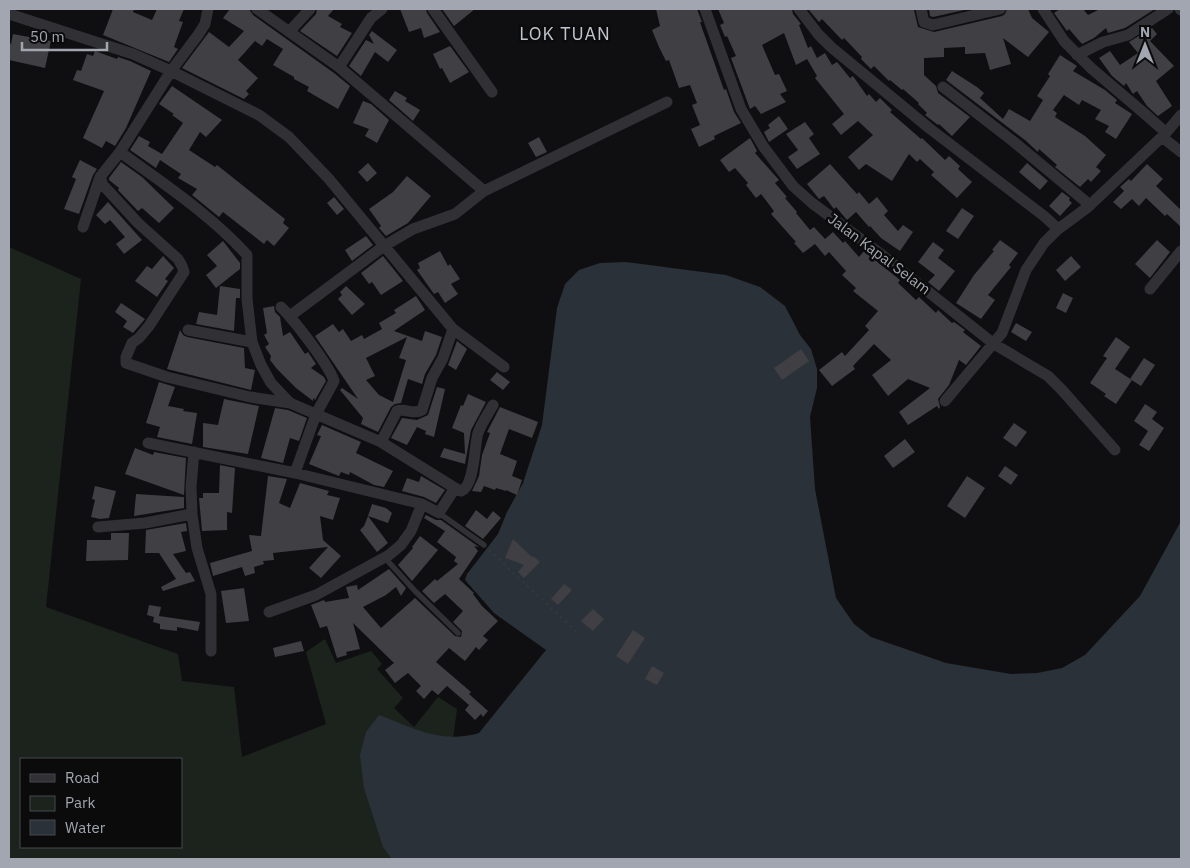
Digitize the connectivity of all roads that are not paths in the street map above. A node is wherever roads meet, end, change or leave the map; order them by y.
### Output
1 (208, 9) edge
2 (257, 9) edge
3 (310, 9) edge
4 (382, 9) edge
5 (433, 9) edge
6 (705, 9) edge
7 (799, 9) edge
8 (921, 9) edge
9 (1000, 9) edge
10 (1045, 9) edge
11 (1168, 9) edge
12 (9, 14) edge
13 (289, 32) junction
14 (1077, 55) junction
15 (339, 67) junction
16 (171, 70) junction
17 (943, 87) dead end
18 (492, 92) dead end
19 (667, 102) dead end
20 (1181, 115) edge
21 (1161, 131) junction
22 (120, 152) junction
23 (1181, 152) edge
24 (100, 177) junction
25 (484, 191) junction
26 (1083, 201) junction
27 (83, 227) dead end
28 (1057, 228) junction
29 (384, 246) junction
30 (1181, 251) edge
31 (1150, 289) dead end
32 (282, 307) dead end
33 (290, 316) junction
34 (454, 329) junction
35 (188, 330) dead end
36 (252, 342) junction
37 (994, 344) junction
38 (504, 367) dead end
39 (945, 401) dead end
40 (290, 403) junction
41 (493, 405) dead end
42 (316, 414) junction
43 (382, 442) junction
44 (148, 443) dead end
45 (1115, 450) dead end
46 (194, 452) junction
47 (295, 473) junction
48 (455, 488) junction
49 (422, 504) junction
50 (439, 513) junction
51 (192, 514) junction
52 (98, 527) dead end
53 (484, 545) road end
54 (385, 558) junction
55 (270, 612) dead end
56 (458, 633) dead end
57 (211, 651) dead end

1 - 16 street
2 - 13 street
3 - 13 street
4 - 15 street
5 - 18 street
6 - 37 street, Jalan Kapal Selam
7 - 28 street
8 - 9 street
10 - 14 street
11 - 14 street
12 - 16 street
13 - 15 street
14 - 21 street
15 - 25 street
16 - 22 street
16 - 29 street
17 - 26 street
19 - 25 street
20 - 21 street
21 - 23 street
21 - 26 street
22 - 24 street
22 - 36 street
24 - 27 street
24 - 40 street
25 - 29 street
26 - 28 street
28 - 37 street
29 - 33 street
29 - 34 street
30 - 31 street
32 - 33 street
33 - 42 street
34 - 38 street
34 - 43 street
35 - 36 street
36 - 40 street
37 - 39 street
37 - 45 street, Jalan Kapal Selam
40 - 42 street
41 - 48 street
42 - 43 street
42 - 47 street
43 - 48 street
44 - 46 street
46 - 47 street
46 - 51 street
47 - 49 street
48 - 50 street
49 - 50 street
49 - 54 street
50 - 53 lane
51 - 52 street
51 - 57 street
54 - 55 street
54 - 56 lane

